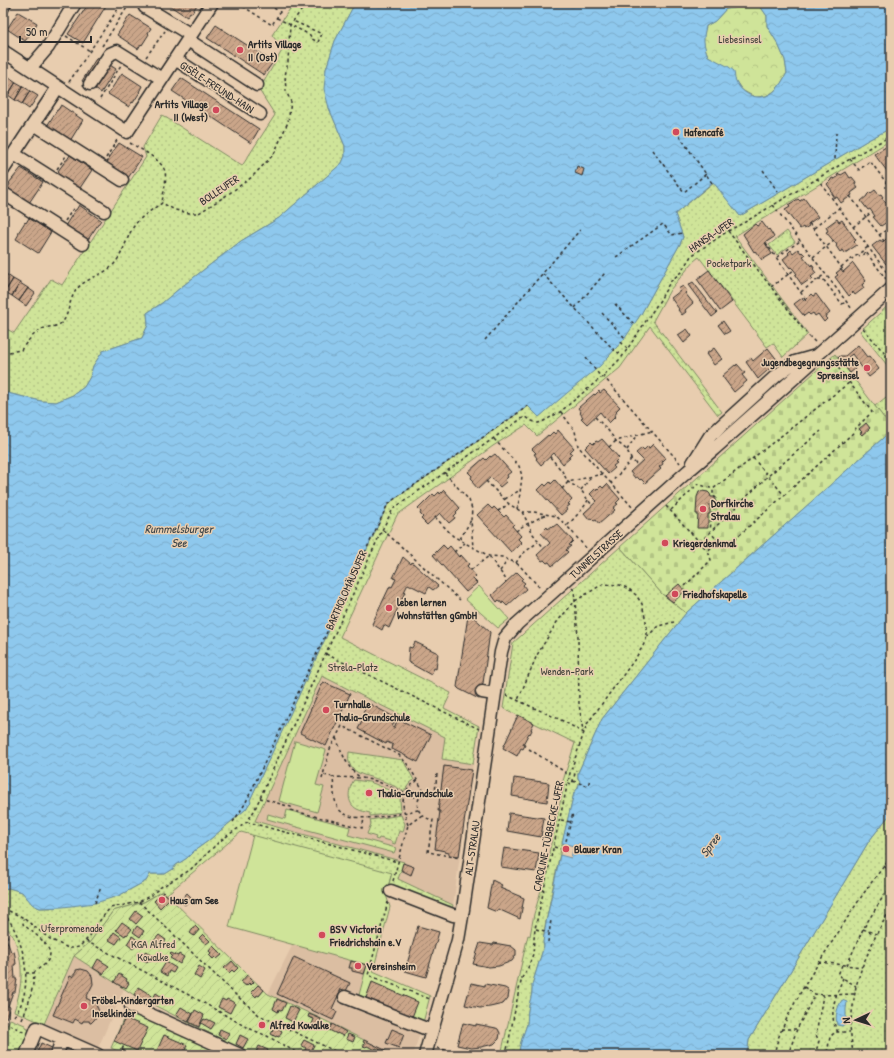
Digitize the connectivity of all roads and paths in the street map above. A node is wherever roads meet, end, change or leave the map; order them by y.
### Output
1 (5, 3) edge
2 (75, 3) edge
3 (122, 3) edge
4 (130, 3) edge
5 (146, 3) edge
6 (212, 3) edge
7 (238, 3) edge
8 (266, 3) edge
9 (307, 3) edge
10 (3, 7) edge
11 (276, 18) junction
12 (293, 21) junction
13 (170, 23) junction
14 (290, 25) junction
15 (58, 30) junction
16 (189, 37) junction
17 (3, 51) edge
18 (90, 51) junction
19 (99, 51) dead end
20 (175, 59) junction
21 (76, 64) dead end
22 (140, 65) junction
23 (80, 67) junction
24 (30, 68) junction
25 (119, 70) dead end
26 (162, 79) junction
27 (90, 84) dead end
28 (257, 85) dead end
29 (61, 89) junction
30 (100, 99) dead end
31 (260, 114) dead end
32 (34, 124) junction
33 (676, 131) dead end
34 (836, 133) dead end
35 (125, 135) junction
36 (891, 136) edge
37 (71, 148) junction
38 (652, 150) dead end
39 (14, 154) junction
40 (835, 159) dead end
41 (850, 159) junction
42 (101, 166) junction
43 (3, 170) edge
44 (762, 170) dead end
45 (706, 174) junction
46 (51, 177) junction
47 (817, 178) junction
48 (122, 180) dead end
49 (712, 183) dead end
50 (891, 184) edge
51 (888, 186) junction
52 (891, 189) edge
53 (778, 192) dead end
54 (3, 194) edge
55 (850, 196) dead end
56 (81, 197) junction
57 (162, 203) junction
58 (773, 206) junction
59 (839, 208) junction
60 (104, 211) dead end
61 (872, 212) dead end
62 (866, 217) junction
63 (809, 223) dead end
64 (853, 227) junction
65 (891, 227) edge
66 (813, 228) junction
67 (60, 229) junction
68 (580, 230) dead end
69 (728, 231) junction
70 (682, 233) dead end
71 (879, 235) junction
72 (800, 241) junction
73 (834, 241) dead end
74 (884, 241) dead end
75 (766, 243) dead end
76 (83, 244) dead end
77 (826, 247) junction
78 (868, 247) junction
79 (857, 255) junction
80 (616, 257) dead end
81 (812, 257) junction
82 (776, 258) junction
83 (841, 267) junction
84 (794, 270) dead end
85 (844, 271) dead end
86 (605, 273) dead end
87 (543, 274) junction
88 (825, 274) junction
89 (788, 275) junction
90 (891, 278) edge
91 (818, 279) junction
92 (889, 285) edge
93 (771, 287) junction
94 (800, 292) junction
95 (886, 298) edge
96 (806, 300) dead end
97 (846, 302) junction
98 (616, 304) dead end
99 (575, 308) junction
100 (854, 312) dead end
101 (602, 313) dead end
102 (634, 324) dead end
103 (862, 326) dead end
104 (810, 337) dead end
105 (625, 338) dead end
106 (485, 340) dead end
107 (622, 342) dead end
108 (627, 349) junction
109 (3, 353) edge
110 (829, 355) dead end
111 (623, 356) junction
112 (586, 358) dead end
113 (891, 361) edge
114 (602, 376) junction
115 (850, 382) junction
116 (528, 406) dead end
117 (560, 412) junction
118 (595, 417) dead end
119 (521, 420) joint
120 (652, 431) junction
121 (821, 431) dead end
122 (636, 436) junction
123 (494, 439) junction
124 (616, 441) junction
125 (609, 447) dead end
126 (627, 450) junction
127 (550, 457) dead end
128 (752, 458) junction
129 (631, 459) junction
130 (637, 465) dead end
131 (685, 468) junction
132 (445, 473) junction
133 (602, 474) junction
134 (768, 476) junction
135 (591, 477) junction
136 (486, 481) dead end
137 (568, 482) junction
138 (611, 483) junction
139 (562, 489) dead end
140 (713, 489) junction
141 (520, 490) junction
142 (581, 490) junction
143 (784, 495) junction
144 (505, 499) junction
145 (588, 500) junction
146 (663, 502) dead end
147 (509, 504) junction
148 (592, 505) dead end
149 (632, 506) dead end
150 (517, 509) junction
151 (671, 510) junction
152 (498, 511) dead end
153 (522, 512) junction
154 (547, 514) junction
155 (435, 517) dead end
156 (471, 520) junction
157 (528, 523) junction
158 (567, 526) junction
159 (382, 530) junction
160 (516, 531) dead end
161 (710, 532) junction
162 (460, 540) junction
163 (538, 542) junction
164 (700, 542) junction
165 (465, 543) junction
166 (719, 543) junction
167 (474, 548) junction
168 (544, 548) dead end
169 (586, 548) dead end
170 (708, 550) junction
171 (454, 552) dead end
172 (489, 556) junction
173 (508, 560) junction
174 (516, 563) junction
175 (471, 570) dead end
176 (500, 571) junction
177 (507, 581) dead end
178 (684, 586) dead end
179 (571, 587) dead end
180 (542, 591) dead end
181 (460, 600) dead end
182 (575, 601) junction
183 (674, 622) dead end
184 (646, 637) junction
185 (505, 638) joint
186 (326, 654) junction
187 (482, 692) dead end
188 (499, 694) junction
189 (518, 700) junction
190 (480, 730) dead end
191 (584, 733) junction
192 (336, 738) junction
193 (529, 749) dead end
194 (576, 770) dead end
195 (437, 774) dead end
196 (324, 775) junction
197 (569, 776) junction
198 (333, 777) junction
199 (362, 778) junction
200 (322, 779) dead end
201 (590, 779) dead end
202 (417, 781) junction
203 (573, 782) junction
204 (568, 783) junction
205 (425, 793) junction
206 (405, 794) junction
207 (260, 798) junction
208 (419, 800) junction
209 (418, 810) junction
210 (404, 813) junction
211 (573, 813) dead end
212 (422, 815) junction
213 (364, 819) junction
214 (560, 820) junction
215 (233, 822) dead end
216 (247, 822) junction
217 (570, 822) junction
218 (408, 825) junction
219 (566, 841) dead end
220 (554, 847) junction
221 (561, 849) dead end
222 (462, 858) dead end
223 (891, 858) edge
224 (398, 862) junction
225 (884, 866) junction
226 (891, 874) edge
227 (101, 887) dead end
228 (391, 891) junction
229 (891, 894) edge
230 (139, 902) junction
231 (95, 903) dead end
232 (891, 908) edge
233 (3, 912) edge
234 (462, 916) junction
235 (24, 919) junction
236 (552, 920) dead end
237 (535, 929) junction
238 (863, 929) junction
239 (550, 932) junction
240 (876, 935) junction
241 (86, 941) junction
242 (548, 942) dead end
243 (819, 962) junction
244 (842, 965) junction
245 (847, 966) junction
246 (862, 967) junction
247 (26, 973) junction
248 (34, 973) junction
249 (843, 978) junction
250 (856, 986) junction
251 (804, 987) junction
252 (815, 994) junction
253 (854, 994) junction
254 (823, 995) junction
255 (837, 995) junction
256 (344, 997) dead end
257 (432, 1000) dead end
258 (131, 1006) dead end
259 (14, 1016) dead end
260 (22, 1020) dead end
261 (10, 1025) dead end
262 (781, 1029) junction
263 (797, 1029) junction
264 (33, 1031) junction
265 (432, 1031) junction
266 (838, 1032) junction
267 (850, 1032) junction
268 (62, 1039) junction
269 (124, 1046) dead end
270 (435, 1048) dead end
271 (122, 1050) junction
272 (58, 1051) dead end
273 (26, 1055) edge
274 (98, 1055) edge
275 (120, 1055) edge
276 (134, 1055) edge
277 (240, 1055) edge
278 (301, 1055) edge
279 (343, 1055) edge
280 (425, 1055) edge
281 (463, 1055) edge
282 (506, 1055) edge
283 (774, 1055) edge
284 (788, 1055) edge
285 (815, 1055) edge
286 (822, 1055) edge
287 (852, 1055) edge

1 - 10 street
2 - 15 street
3 - 18 path
4 - 19 path
5 - 13 street
6 - 16 street
7 - 11 path
8 - 11 path
9 - 12 path
11 - 14 path
12 - 14 path
12 - 14 path
13 - 16 street
13 - 22 path
14 - 57 path, BOLLEUFER
15 - 18 path
15 - 24 street
16 - 20 street
16 - 28 street
17 - 24 street
18 - 23 path
20 - 26 street
20 - 31 street, GISÈLE-FREUND-HAIN
21 - 23 path
22 - 26 street
22 - 27 street
23 - 29 path
24 - 29 street
25 - 30 path
26 - 35 street
29 - 32 street
29 - 35 street
32 - 37 street
32 - 39 street
33 - 45 path
34 - 40 path
35 - 42 path
35 - 57 path
36 - 41 path, HANSA-UFER
37 - 42 street
37 - 46 path
38 - 45 path
39 - 43 street
39 - 46 street
41 - 47 path, HANSA-UFER
41 - 51 path
42 - 48 street
44 - 53 path
45 - 49 path
46 - 56 street
47 - 58 path, HANSA-UFER
47 - 59 path
50 - 51 path
51 - 52 path
54 - 67 street
55 - 62 path
56 - 60 street
56 - 67 path
57 - 109 path
58 - 69 path, HANSA-UFER
58 - 72 path
59 - 64 path
59 - 66 path
61 - 62 path
62 - 64 path
62 - 71 path
63 - 66 path
64 - 78 path
65 - 71 path
66 - 77 path
67 - 76 street
68 - 87 path
69 - 93 path
69 - 108 path, HANSA-UFER
70 - 80 path
71 - 74 path
72 - 81 path
72 - 82 path
73 - 77 path
75 - 82 path
77 - 81 path
77 - 83 path
78 - 79 path
78 - 90 path
79 - 83 path
79 - 92 path
81 - 88 path
82 - 89 path
83 - 85 path
84 - 89 path
86 - 99 path
87 - 99 path
87 - 106 path
88 - 91 path
88 - 97 path
89 - 93 path
89 - 94 path
91 - 94 path
91 - 97 path
92 - 95 street, TUNNELSTRASSE
93 - 104 path
94 - 96 path
95 - 131 street, TUNNELSTRASSE
97 - 100 path
98 - 102 path
99 - 111 path
101 - 105 path
103 - 113 path
107 - 108 path
108 - 111 path, HANSA-UFER
110 - 115 path
111 - 114 path, HANSA-UFER
112 - 114 path
114 - 117 path, HANSA-UFER
114 - 120 path
115 - 128 path
115 - 143 path
116 - 215 path
117 - 119 path, HANSA-UFER
117 - 133 path
118 - 124 path
119 - 123 path, BARTHOLOMÄUSUFER
120 - 122 path
120 - 131 path
121 - 134 path
122 - 124 path
122 - 126 path
123 - 132 path, BARTHOLOMÄUSUFER
123 - 141 path
124 - 125 path
124 - 126 path
126 - 129 path
127 - 137 path
128 - 134 path
128 - 140 path
129 - 130 path
129 - 138 path
131 - 185 street, TUNNELSTRASSE
132 - 156 path
132 - 159 path, BARTHOLOMÄUSUFER
133 - 135 path
133 - 138 path
134 - 143 path
134 - 161 path
135 - 137 path
135 - 142 path
136 - 144 path
137 - 139 path
137 - 142 path
138 - 149 path
140 - 151 path
140 - 161 path
141 - 144 path
141 - 150 path
142 - 145 path
143 - 166 path
144 - 147 path
145 - 148 path
145 - 158 path
146 - 151 path
147 - 150 path
147 - 152 path
150 - 153 path
151 - 164 path
153 - 154 path
153 - 157 path
154 - 157 path
154 - 158 path
155 - 162 path
156 - 162 path
156 - 167 path
157 - 160 path
157 - 163 path
158 - 169 path
159 - 181 path
159 - 186 path, BARTHOLOMÄUSUFER
161 - 164 path
161 - 166 path
162 - 165 path
163 - 168 path
163 - 174 path
164 - 170 path
165 - 167 path
165 - 171 path
166 - 170 path
167 - 172 path
170 - 178 path
172 - 173 path
172 - 175 path
172 - 176 path
173 - 174 path
173 - 176 path
174 - 180 path
176 - 177 path
179 - 182 path
182 - 184 path
182 - 189 path
182 - 191 path
183 - 184 path
184 - 191 path, CAROLINE-TÜBBECKE-UFER
185 - 188 street, ALT-STRALAU
186 - 190 path
186 - 207 path, BARTHOLOMÄUSUFER
187 - 188 street
188 - 189 path
188 - 234 street, ALT-STRALAU
189 - 191 path
191 - 197 path, CAROLINE-TÜBBECKE-UFER
192 - 196 path
192 - 199 path
192 - 202 path
193 - 197 path
194 - 203 path
195 - 205 path
196 - 198 path
196 - 200 path
197 - 204 path, CAROLINE-TÜBBECKE-UFER
198 - 199 path
198 - 213 path
199 - 206 path
201 - 203 path
202 - 205 path
202 - 206 path
203 - 204 path
204 - 214 path, CAROLINE-TÜBBECKE-UFER
205 - 208 path
206 - 208 path
206 - 210 path
207 - 213 path
207 - 216 path, BARTHOLOMÄUSUFER
208 - 209 path
209 - 210 path
209 - 212 path
210 - 213 path
210 - 218 path
211 - 217 path
212 - 218 path
212 - 222 path
214 - 217 path
214 - 220 path, CAROLINE-TÜBBECKE-UFER
216 - 224 path
216 - 230 path
217 - 219 path
218 - 224 path
220 - 221 path
220 - 237 path, CAROLINE-TÜBBECKE-UFER
223 - 225 path
224 - 228 path
225 - 226 path
225 - 243 path
227 - 231 path
228 - 234 street
228 - 257 path
229 - 238 path
230 - 241 path
230 - 279 path
232 - 240 path
233 - 235 path
233 - 247 path
234 - 265 street, ALT-STRALAU
235 - 241 path
235 - 248 path
236 - 239 path
237 - 239 path
237 - 282 path, CAROLINE-TÜBBECKE-UFER
238 - 240 path
238 - 245 path
239 - 242 path
240 - 246 path
241 - 278 path
243 - 244 path
243 - 251 path
244 - 245 path
244 - 249 path
245 - 246 path
246 - 250 path
247 - 248 path
247 - 259 path
248 - 260 path
249 - 250 path
249 - 255 path
250 - 253 path
251 - 252 path
251 - 262 path
252 - 254 path
252 - 263 path
253 - 255 path
253 - 267 path
254 - 255 path
254 - 285 path
255 - 266 path
256 - 265 street
258 - 277 street
261 - 264 path
262 - 263 path
262 - 283 path
263 - 284 path
264 - 268 street
264 - 273 street
265 - 280 street, ALT-STRALAU
266 - 267 path
266 - 286 path
267 - 287 path
268 - 272 street
268 - 274 street
269 - 271 path
270 - 281 path
271 - 275 path
271 - 276 path

